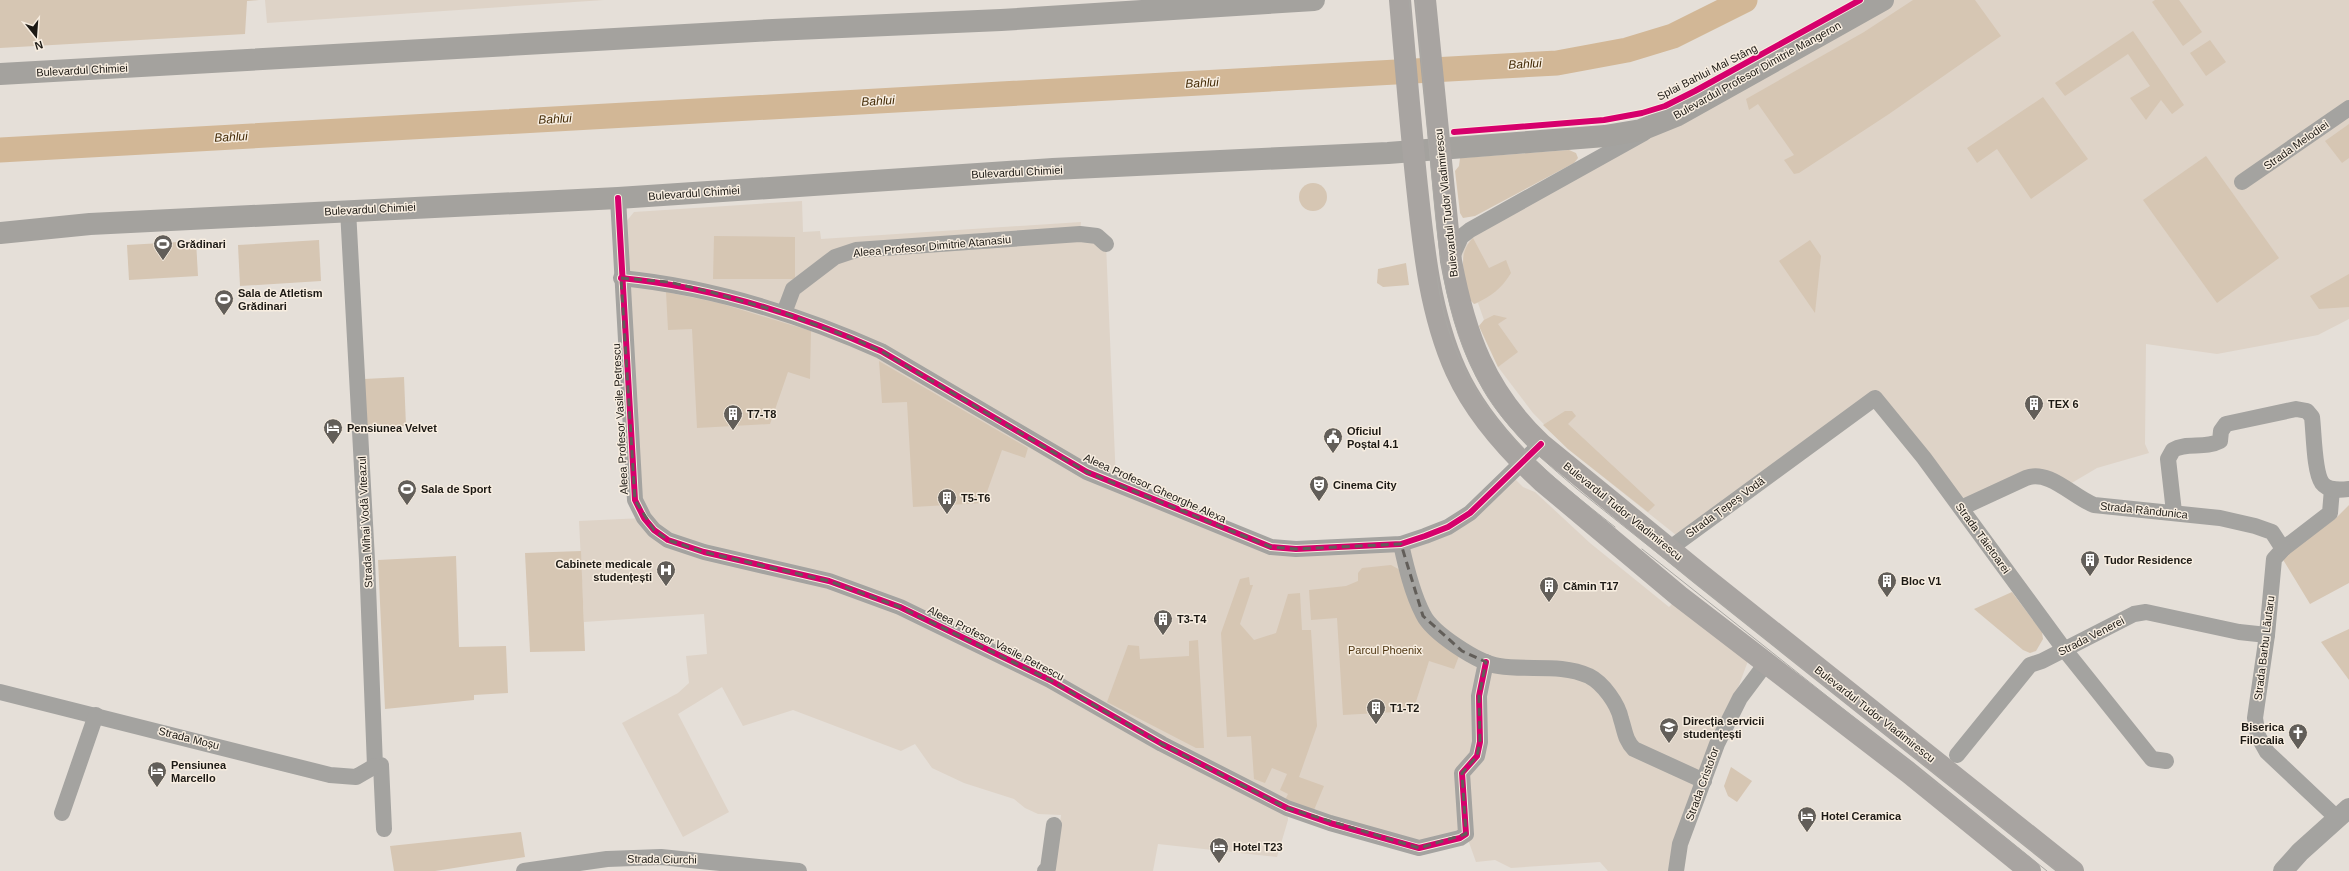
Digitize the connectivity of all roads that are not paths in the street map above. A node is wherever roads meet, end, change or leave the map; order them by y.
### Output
1 (1314, 0) edge
2 (1400, 0) edge
3 (1425, 0) edge
4 (1883, 0) edge
5 (0, 74) edge
6 (2349, 108) edge
7 (1678, 115) junction
8 (1440, 150) junction
9 (1414, 151) junction
10 (1388, 153) joint
11 (2242, 182) dead end
12 (618, 198) junction
13 (348, 210) junction
14 (0, 233) edge
15 (1106, 244) dead end
16 (1451, 261) junction
17 (621, 278) junction
18 (784, 313) junction
19 (1541, 444) junction
20 (1522, 463) junction
21 (1781, 466) joint
22 (2332, 489) junction
23 (2349, 489) edge
24 (1961, 508) junction
25 (2174, 512) junction
26 (1401, 544) junction
27 (1669, 549) junction
28 (2283, 549) junction
29 (2267, 635) junction
30 (2064, 649) junction
31 (1486, 662) junction
32 (1767, 662) junction
33 (0, 692) edge
34 (96, 715) junction
35 (1957, 755) dead end
36 (2166, 761) dead end
37 (375, 766) junction
38 (1704, 781) junction
39 (62, 813) dead end
40 (2343, 813) edge
41 (1054, 825) dead end
42 (384, 829) dead end
43 (2288, 867) edge
44 (524, 871) edge
45 (799, 871) edge
46 (1045, 871) edge
47 (1676, 871) edge
48 (2030, 871) edge
49 (2072, 871) edge

1 - 5 main road, Bulevardul Chimiei
2 - 9 main road
3 - 8 main road, Bulevardul Tudor Vladimirescu
4 - 7 main road, Bulevardul Profesor Dimitrie Mangeron
6 - 11 street, Strada Melodiei
7 - 8 main road, Bulevardul Profesor Dimitrie Mangeron
7 - 16 street
8 - 9 main road, Bulevardul Profesor Dimitrie Mangeron
8 - 16 main road, Bulevardul Tudor Vladimirescu
9 - 10 main road, Bulevardul Profesor Dimitrie Mangeron
9 - 20 main road
10 - 12 main road, Bulevardul Chimiei
12 - 13 main road, Bulevardul Chimiei
12 - 17 street, Aleea Profesor Vasile Petrescu
13 - 14 main road, Bulevardul Chimiei
13 - 37 street, Strada Mihai Vodă Viteazul
15 - 18 street, Aleea Profesor Dimitrie Atanasiu
16 - 19 main road, Bulevardul Tudor Vladimirescu
17 - 18 street, Aleea Profesor Gheorghe Alexa
17 - 31 street, Aleea Profesor Vasile Petrescu
18 - 26 street, Aleea Profesor Gheorghe Alexa
19 - 20 street, Aleea Profesor Gheorghe Alexa
19 - 27 main road, Bulevardul Tudor Vladimirescu
20 - 26 street, Aleea Profesor Gheorghe Alexa
20 - 32 main road
21 - 24 street, Strada Tăietoarei
21 - 27 street, Strada Țepeș Vodă
22 - 23 street
22 - 25 street
22 - 28 street, Strada Barbu Lăutaru
24 - 25 street, Strada Rândunica
24 - 30 street, Strada Tăietoarei
25 - 28 street, Strada Rândunica
26 - 31 street
27 - 49 main road, Bulevardul Tudor Vladimirescu
28 - 29 street, Strada Barbu Lăutaru
29 - 30 street, Strada Venerei
29 - 40 street, Strada Barbu Lăutaru
30 - 35 street, Strada Venerei
30 - 36 street, Strada Tăietoarei
31 - 38 street
32 - 38 street, Strada Cristofor
32 - 48 main road
33 - 34 street, Strada Moșu
34 - 37 street, Strada Moșu
34 - 39 street
37 - 42 street, Strada Mihai Vodă Viteazul
38 - 47 street, Strada Cristofor
40 - 43 street
41 - 46 street
44 - 45 street, Strada Ciurchi

